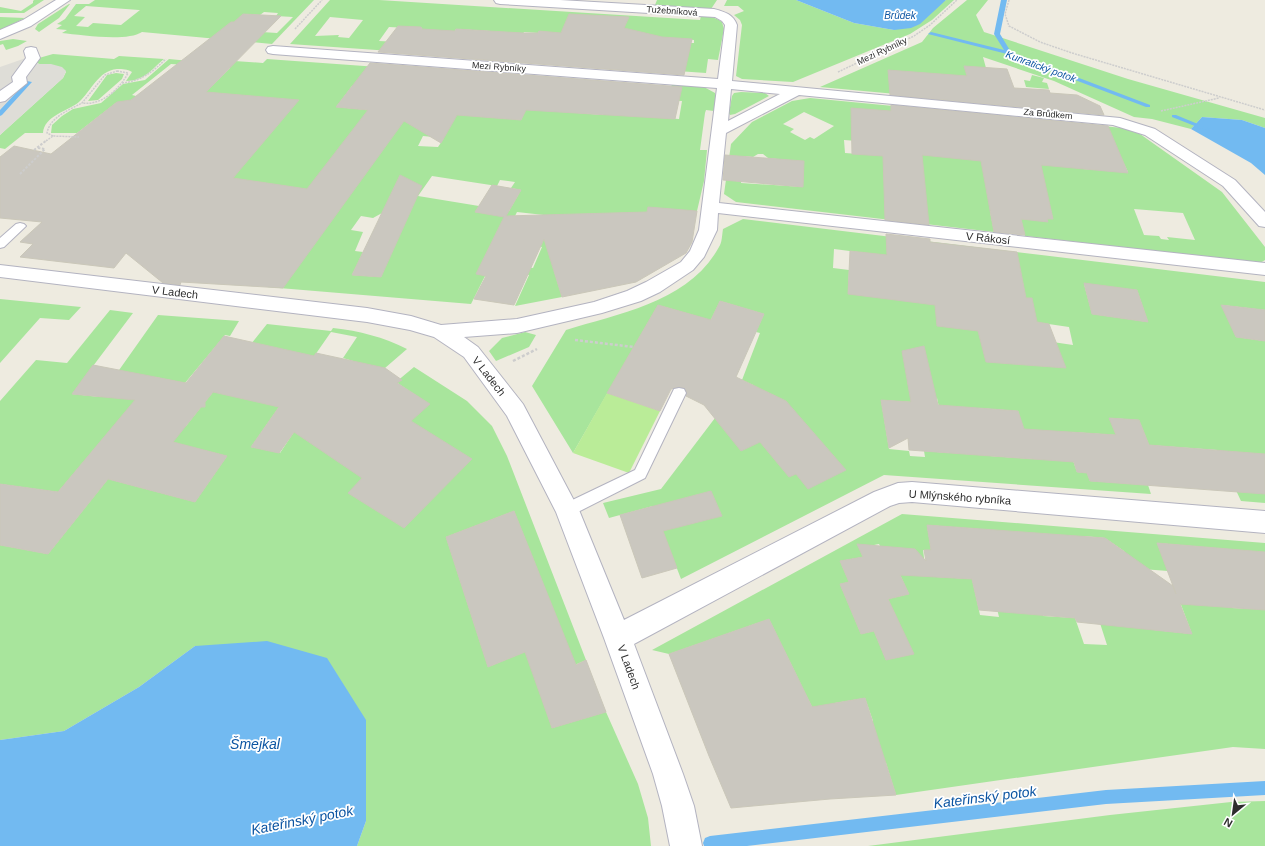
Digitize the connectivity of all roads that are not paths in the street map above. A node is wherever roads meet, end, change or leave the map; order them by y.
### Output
1 (64, 0) edge
2 (500, 0) edge
3 (0, 35) edge
4 (276, 50) road end
5 (31, 51) dead end
6 (724, 84) junction
7 (798, 90) junction
8 (0, 98) edge
9 (719, 131) junction
10 (711, 207) junction
11 (1265, 222) edge
12 (20, 226) dead end
13 (0, 244) edge
14 (1265, 269) edge
15 (0, 271) edge
16 (441, 332) junction
17 (679, 393) dead end
18 (567, 510) junction
19 (1265, 522) edge
20 (618, 638) junction
21 (686, 846) edge

1 - 3 street
2 - 6 street, Tužebníková
4 - 6 street, Mezi Rybníky
5 - 8 street
6 - 7 street, Mezi Rybníky
6 - 9 street
7 - 9 street
7 - 11 street, Za Brůdkem
9 - 10 street
10 - 14 street, V Rákosí
10 - 16 street
12 - 13 lane
15 - 16 street, V Ladech
16 - 18 street, V Ladech
17 - 18 lane
18 - 20 street, V Ladech
19 - 20 street, U Mlýnského rybníka
20 - 21 street, V Ladech

